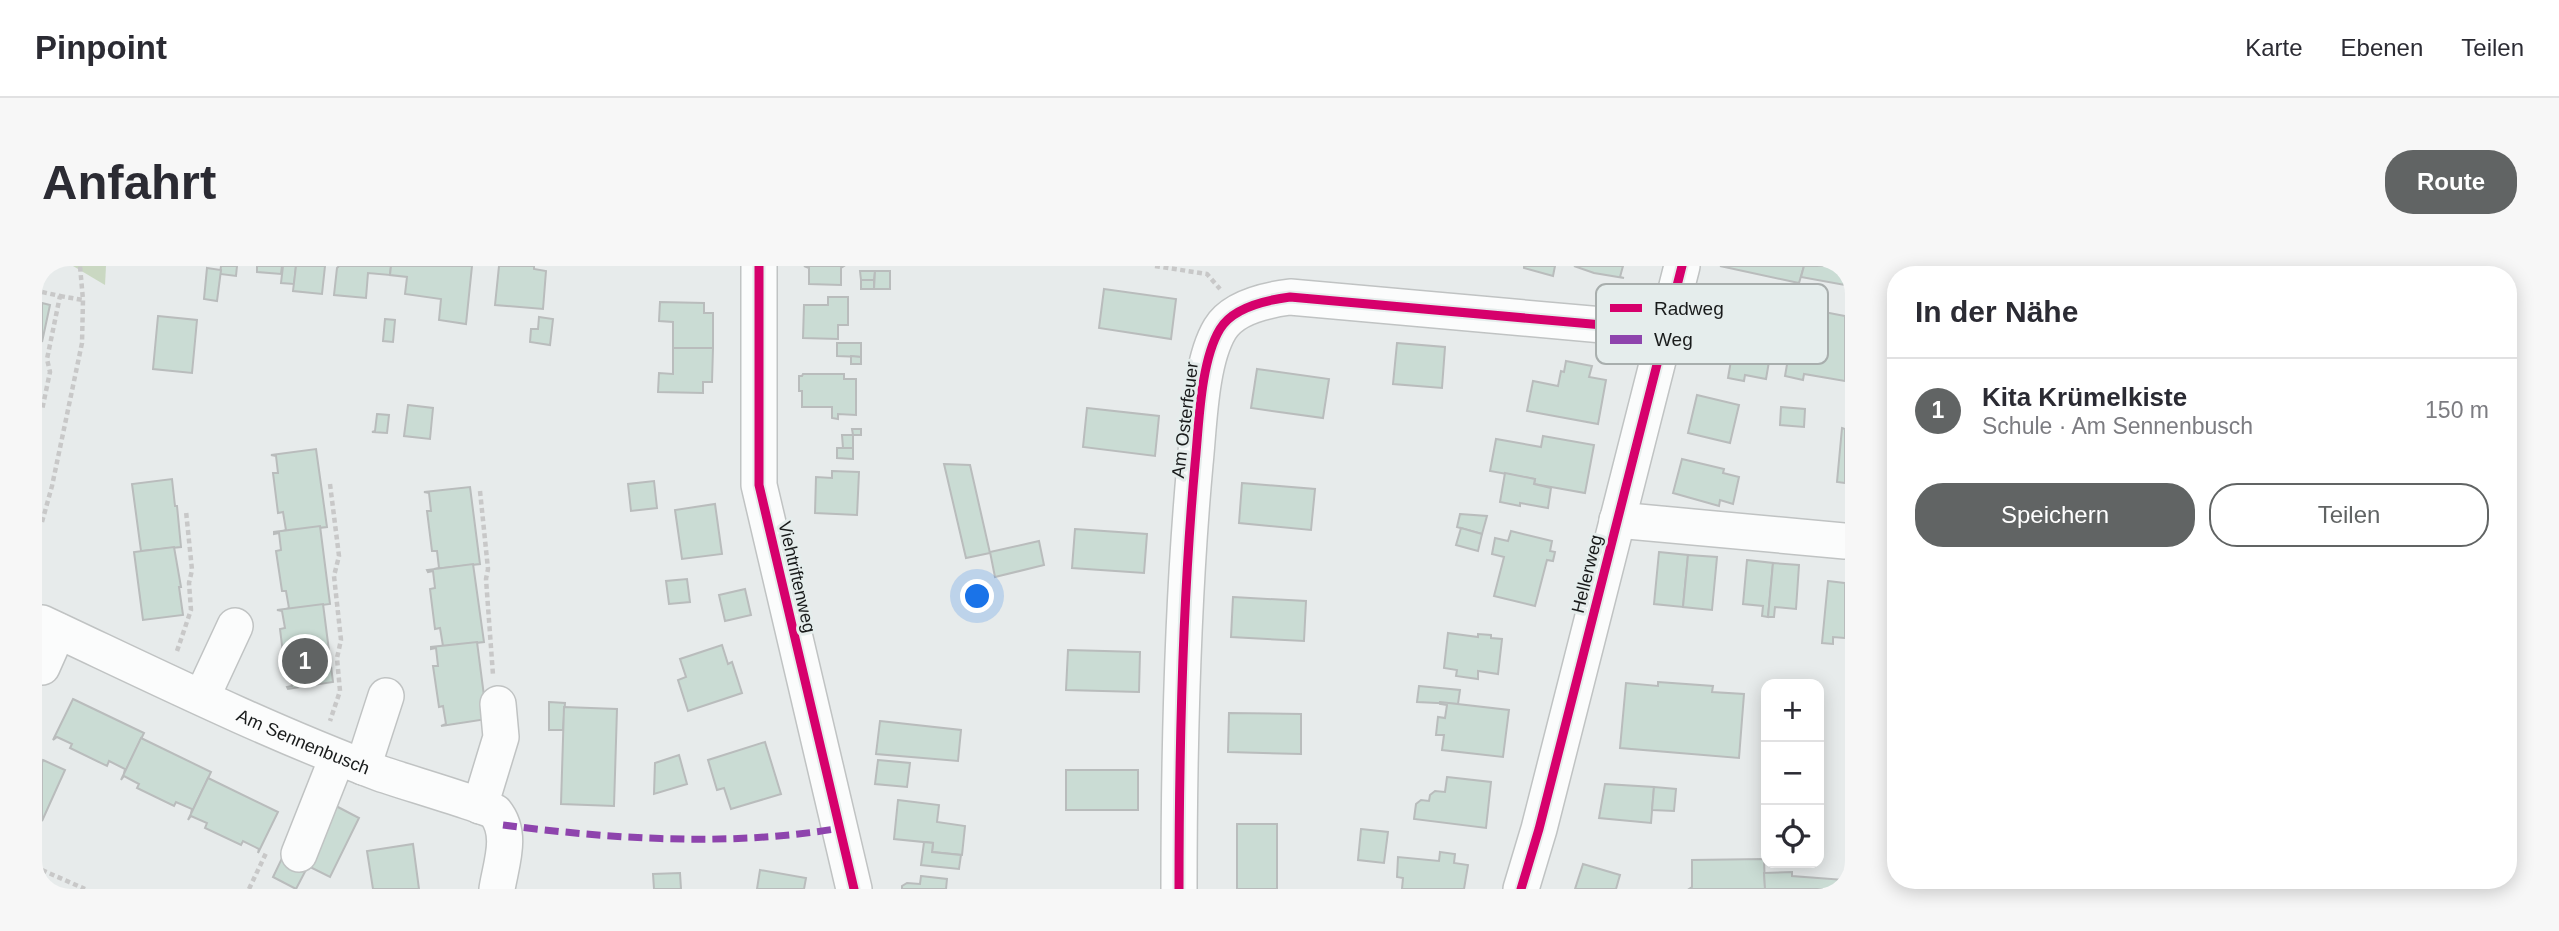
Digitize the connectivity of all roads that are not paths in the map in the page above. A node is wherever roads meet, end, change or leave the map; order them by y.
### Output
1 (759, 266) edge
2 (1682, 266) edge
3 (1677, 284) edge
4 (1596, 324) edge
5 (1656, 364) edge
6 (1617, 520) junction
7 (1845, 541) edge
8 (235, 626) dead end
9 (50, 627) edge
10 (42, 667) edge
11 (386, 696) dead end
12 (202, 697) junction
13 (498, 704) road end
14 (340, 759) junction
15 (480, 806) junction
16 (299, 854) dead end
17 (497, 889) edge
18 (853, 889) edge
19 (1179, 889) edge
20 (1521, 889) edge

1 - 18 street, Viehtriftenweg
2 - 3 street, Hellerweg
4 - 19 street, Am Osterfeuer
5 - 6 street, Hellerweg
6 - 7 street, Hellerweg
6 - 20 street, Hellerweg
8 - 12 street
9 - 10 street
9 - 12 street, Am Sennenbusch
11 - 14 street
12 - 14 street, Am Sennenbusch
13 - 15 street
14 - 15 street, Am Sennenbusch
14 - 16 street
15 - 17 street, Am Sennenbusch

